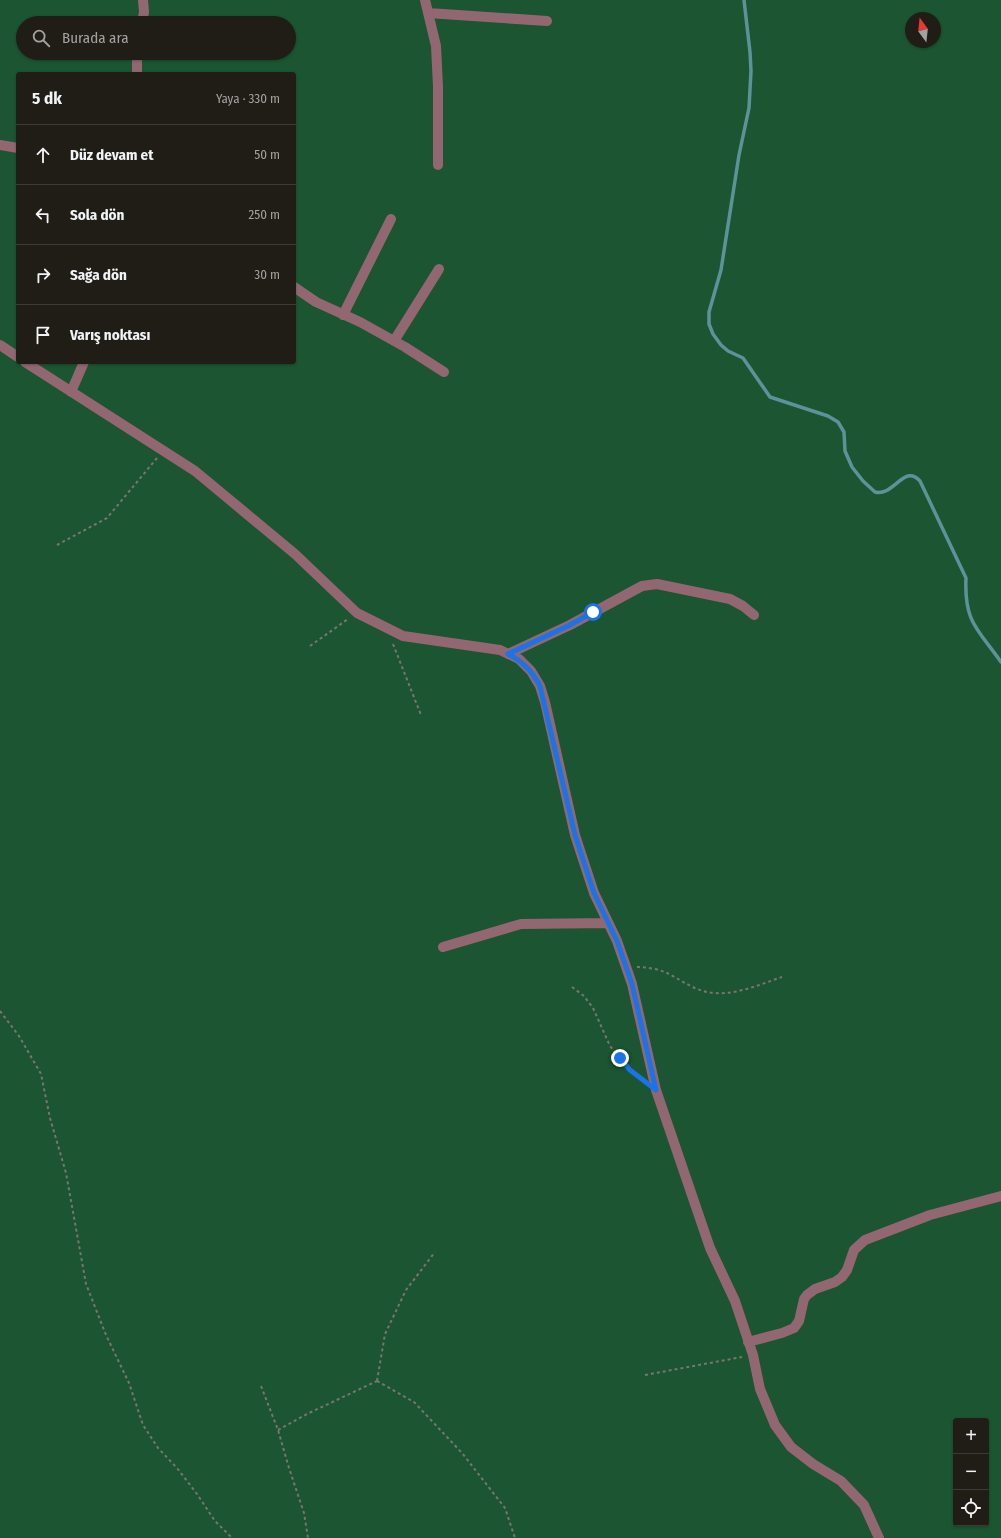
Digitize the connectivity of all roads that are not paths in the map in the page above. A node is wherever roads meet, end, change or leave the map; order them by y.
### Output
1 (142, 0) edge
2 (425, 0) edge
3 (428, 13) junction
4 (143, 16) edge
5 (547, 21) dead end
6 (137, 60) edge
7 (137, 72) edge
8 (0, 145) edge
9 (16, 148) edge
10 (438, 165) dead end
11 (391, 219) dead end
12 (439, 269) dead end
13 (296, 288) edge
14 (343, 315) junction
15 (394, 341) junction
16 (0, 345) edge
17 (16, 356) edge
18 (28, 364) edge
19 (83, 364) edge
20 (444, 372) dead end
21 (71, 392) junction
22 (754, 615) dead end
23 (508, 654) junction
24 (608, 923) junction
25 (443, 947) dead end
26 (1001, 1196) edge
27 (748, 1342) junction
28 (879, 1538) edge

1 - 4 street
2 - 3 street
3 - 5 street
3 - 10 street
6 - 7 street
8 - 9 street
11 - 14 street
12 - 15 street
13 - 14 street
14 - 15 street
15 - 20 street
16 - 17 street
18 - 21 street
19 - 21 street
21 - 23 street
22 - 23 street
23 - 24 street
24 - 25 street
24 - 27 street
26 - 27 street
27 - 28 street

